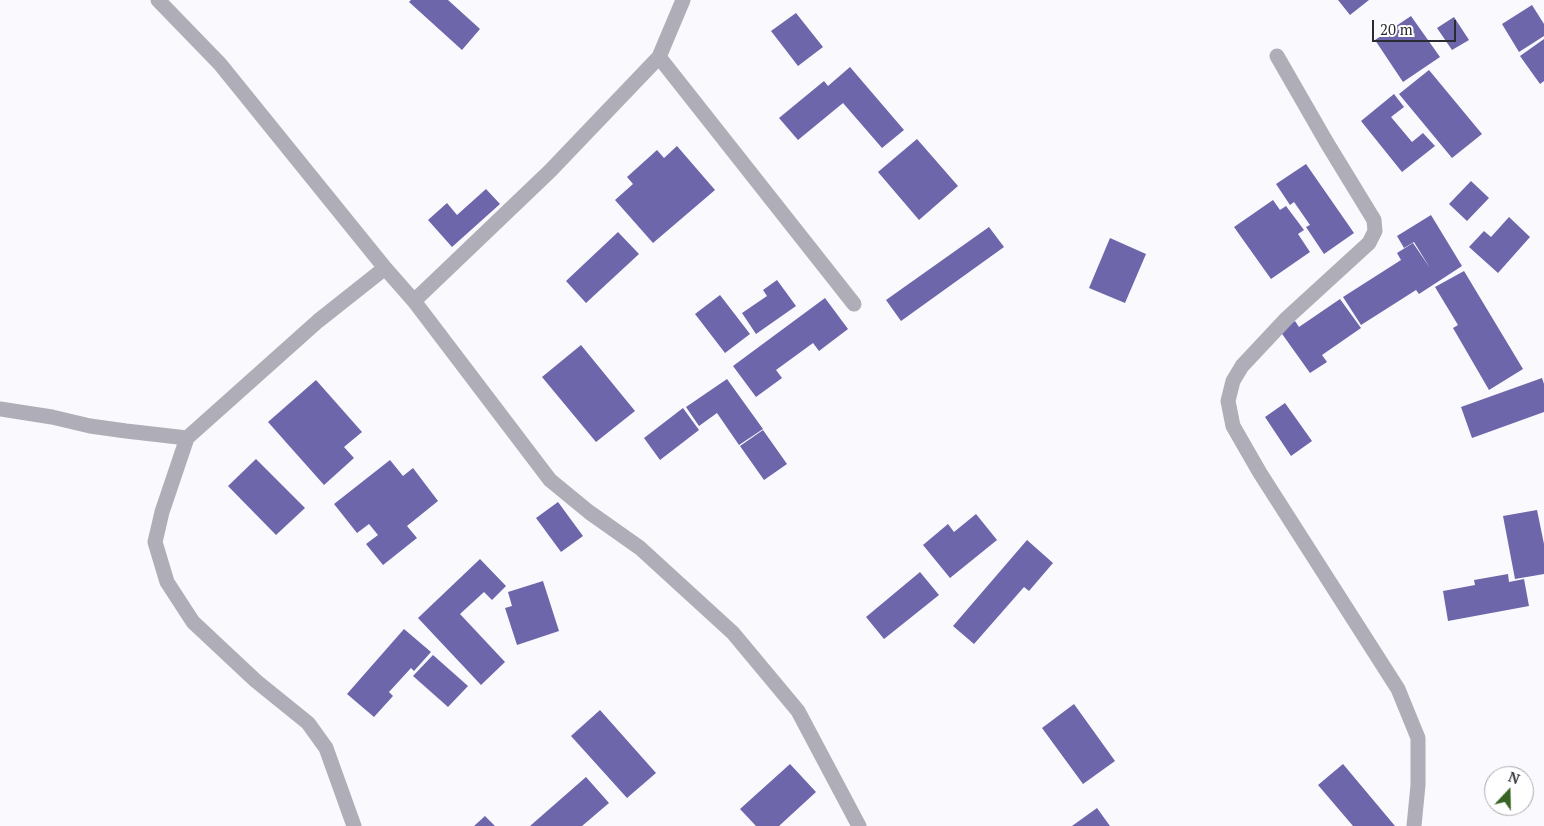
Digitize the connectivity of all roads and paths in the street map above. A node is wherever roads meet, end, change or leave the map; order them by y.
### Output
1 (158, 0) edge
2 (684, 0) edge
3 (659, 56) junction
4 (1277, 56) dead end
5 (385, 268) junction
6 (414, 301) junction
7 (854, 304) dead end
8 (0, 409) edge
9 (187, 438) junction
10 (354, 826) edge
11 (859, 826) edge
12 (1414, 826) edge

1 - 5 street
2 - 3 street
3 - 6 street
3 - 7 street
4 - 12 street
5 - 6 street
5 - 9 street
6 - 11 street
8 - 9 street
9 - 10 street

